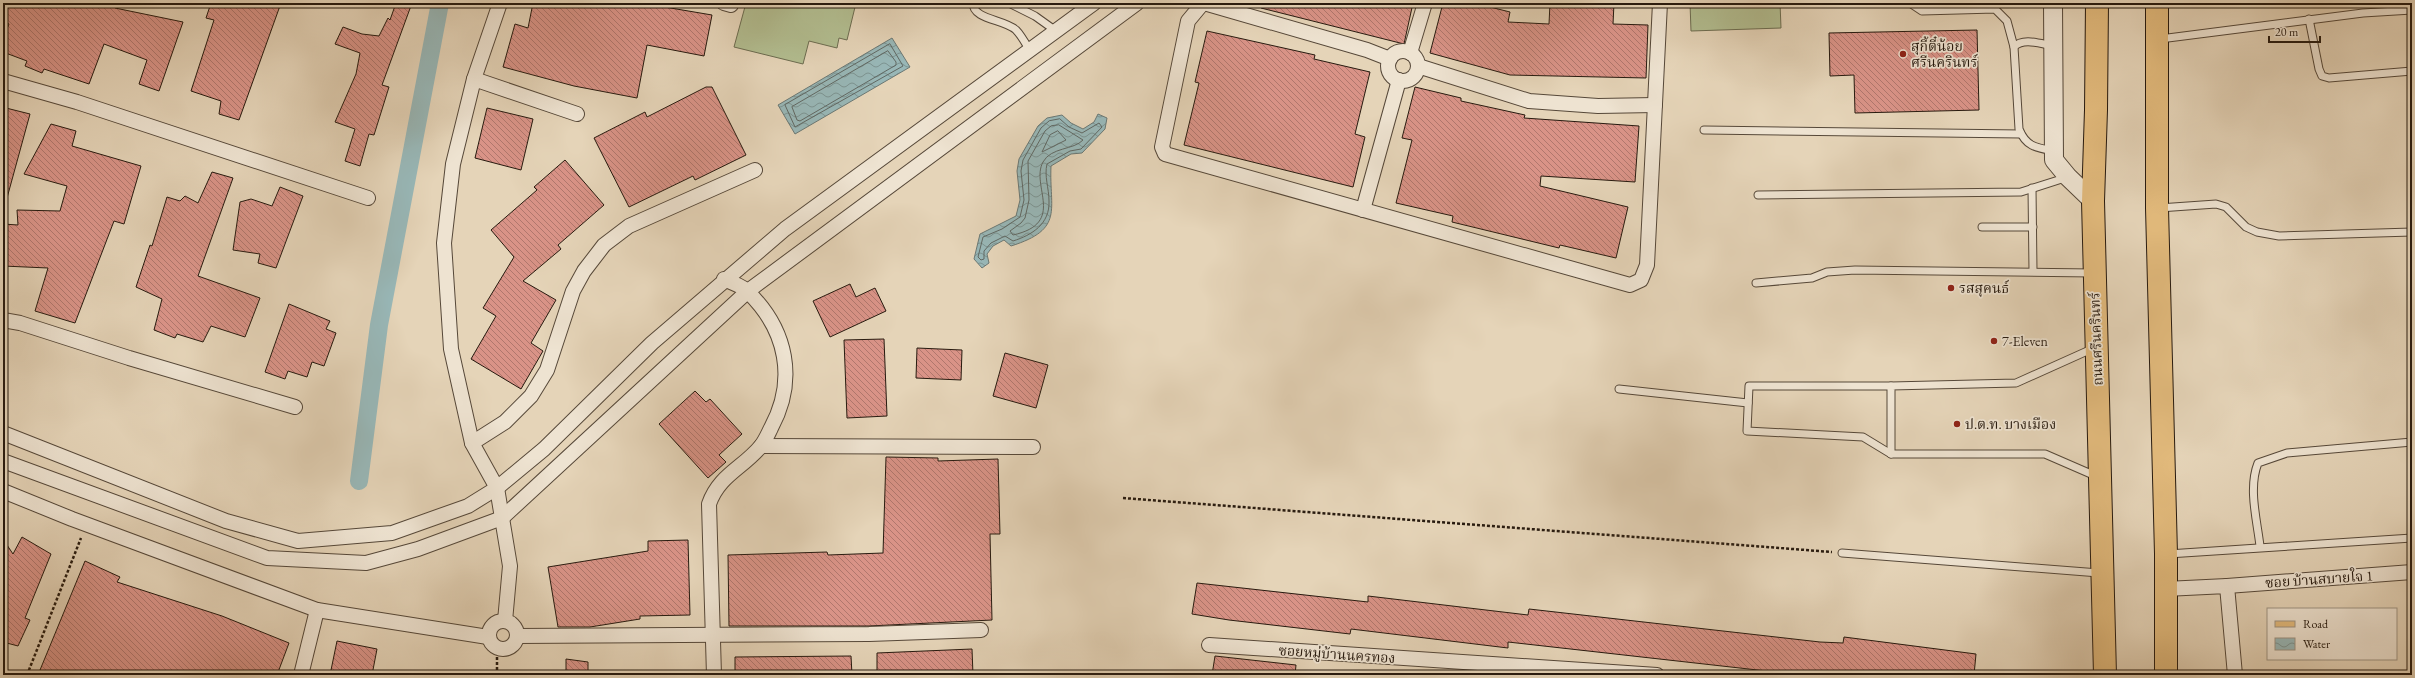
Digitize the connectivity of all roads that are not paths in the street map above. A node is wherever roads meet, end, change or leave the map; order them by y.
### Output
1 (500, 3) edge
2 (973, 3) edge
3 (1009, 3) edge
4 (1094, 3) edge
5 (1137, 3) edge
6 (1204, 3) edge
7 (1425, 3) edge
8 (1660, 3) edge
9 (1910, 3) edge
10 (2053, 3) edge
11 (2096, 3) edge
12 (2156, 3) edge
13 (2412, 10) edge
14 (2309, 20) junction
15 (1056, 31) junction
16 (2155, 39) junction
17 (2054, 46) junction
18 (2014, 47) junction
19 (1030, 51) junction
20 (1410, 53) junction
21 (1390, 59) junction
22 (1418, 66) junction
23 (2412, 71) edge
24 (474, 79) junction
25 (1399, 80) junction
26 (3, 81) edge
27 (1655, 104) junction
28 (576, 114) dead end
29 (1704, 130) dead end
30 (2021, 134) junction
31 (2054, 151) junction
32 (755, 170) dead end
33 (2068, 177) junction
34 (2032, 188) junction
35 (1758, 195) dead end
36 (368, 198) dead end
37 (2092, 201) junction
38 (2157, 208) junction
39 (1364, 210) junction
40 (1982, 227) dead end
41 (2033, 227) junction
42 (2412, 232) edge
43 (2033, 271) junction
44 (2093, 273) junction
45 (724, 279) junction
46 (1756, 283) dead end
47 (748, 291) junction
48 (3, 320) edge
49 (2097, 347) junction
50 (1891, 386) junction
51 (1619, 390) dead end
52 (1748, 403) junction
53 (295, 407) dead end
54 (3, 433) edge
55 (2412, 442) edge
56 (472, 443) junction
57 (761, 446) junction
58 (1033, 447) dead end
59 (1891, 454) junction
60 (3, 461) edge
61 (2100, 478) junction
62 (497, 488) junction
63 (3, 491) edge
64 (502, 518) junction
65 (2412, 538) edge
66 (2260, 546) junction
67 (1842, 552) road end
68 (2166, 554) junction
69 (2412, 572) edge
70 (2103, 574) junction
71 (2227, 586) junction
72 (2165, 589) junction
73 (317, 610) junction
74 (505, 621) junction
75 (981, 630) dead end
76 (713, 635) junction
77 (517, 636) junction
78 (488, 637) junction
79 (1209, 645) dead end
80 (301, 675) edge
81 (714, 675) edge
82 (1657, 675) edge
83 (2104, 675) edge
84 (2166, 675) edge
85 (2235, 675) edge

1 - 24 street
2 - 19 lane
3 - 15 lane
4 - 15 street
5 - 47 street
6 - 21 street
6 - 39 street
7 - 20 street
8 - 27 street
9 - 18 lane
10 - 17 street
11 - 37 main road, ถนนศรีนครินทร์
12 - 16 main road
13 - 14 lane
14 - 16 lane
14 - 23 lane
15 - 19 street
16 - 38 main road
17 - 18 lane
17 - 31 street
18 - 30 lane
19 - 45 street
20 - 21 street
20 - 22 street
21 - 25 street
22 - 25 street
22 - 27 street
24 - 28 street
24 - 56 street
25 - 39 street
26 - 36 street
27 - 39 street
29 - 30 lane
30 - 31 lane
31 - 33 street
32 - 56 street
33 - 34 lane
33 - 37 street
34 - 35 lane
34 - 41 lane
37 - 44 main road, ถนนศรีนครินทร์
38 - 42 lane
38 - 68 main road
40 - 41 lane
41 - 43 lane
43 - 44 lane
43 - 46 lane
44 - 49 main road, ถนนศรีนครินทร์
45 - 47 street
45 - 62 street
47 - 57 street
47 - 64 street
48 - 53 street
49 - 50 lane
49 - 61 main road, ถนนศรีนครินทร์
50 - 52 lane
50 - 59 lane
51 - 52 lane
52 - 59 lane
54 - 62 street
55 - 66 lane
56 - 62 street
57 - 58 street
57 - 76 street
59 - 61 lane
60 - 64 street
61 - 70 main road, ถนนศรีนครินทร์
62 - 64 street
63 - 73 street
64 - 74 street
65 - 66 lane
66 - 68 lane
67 - 70 lane
68 - 72 main road
69 - 71 street, ซอย บ้านสบายใจ 1
70 - 83 main road, ถนนศรีนครินทร์
71 - 72 street, ซอย บ้านสบายใจ 1
71 - 85 street
72 - 84 main road
73 - 78 street
73 - 80 street
74 - 77 street
74 - 78 street
75 - 76 street
76 - 77 street
76 - 81 street
77 - 78 street
79 - 82 street, ซอยหมู่บ้านนครทอง

